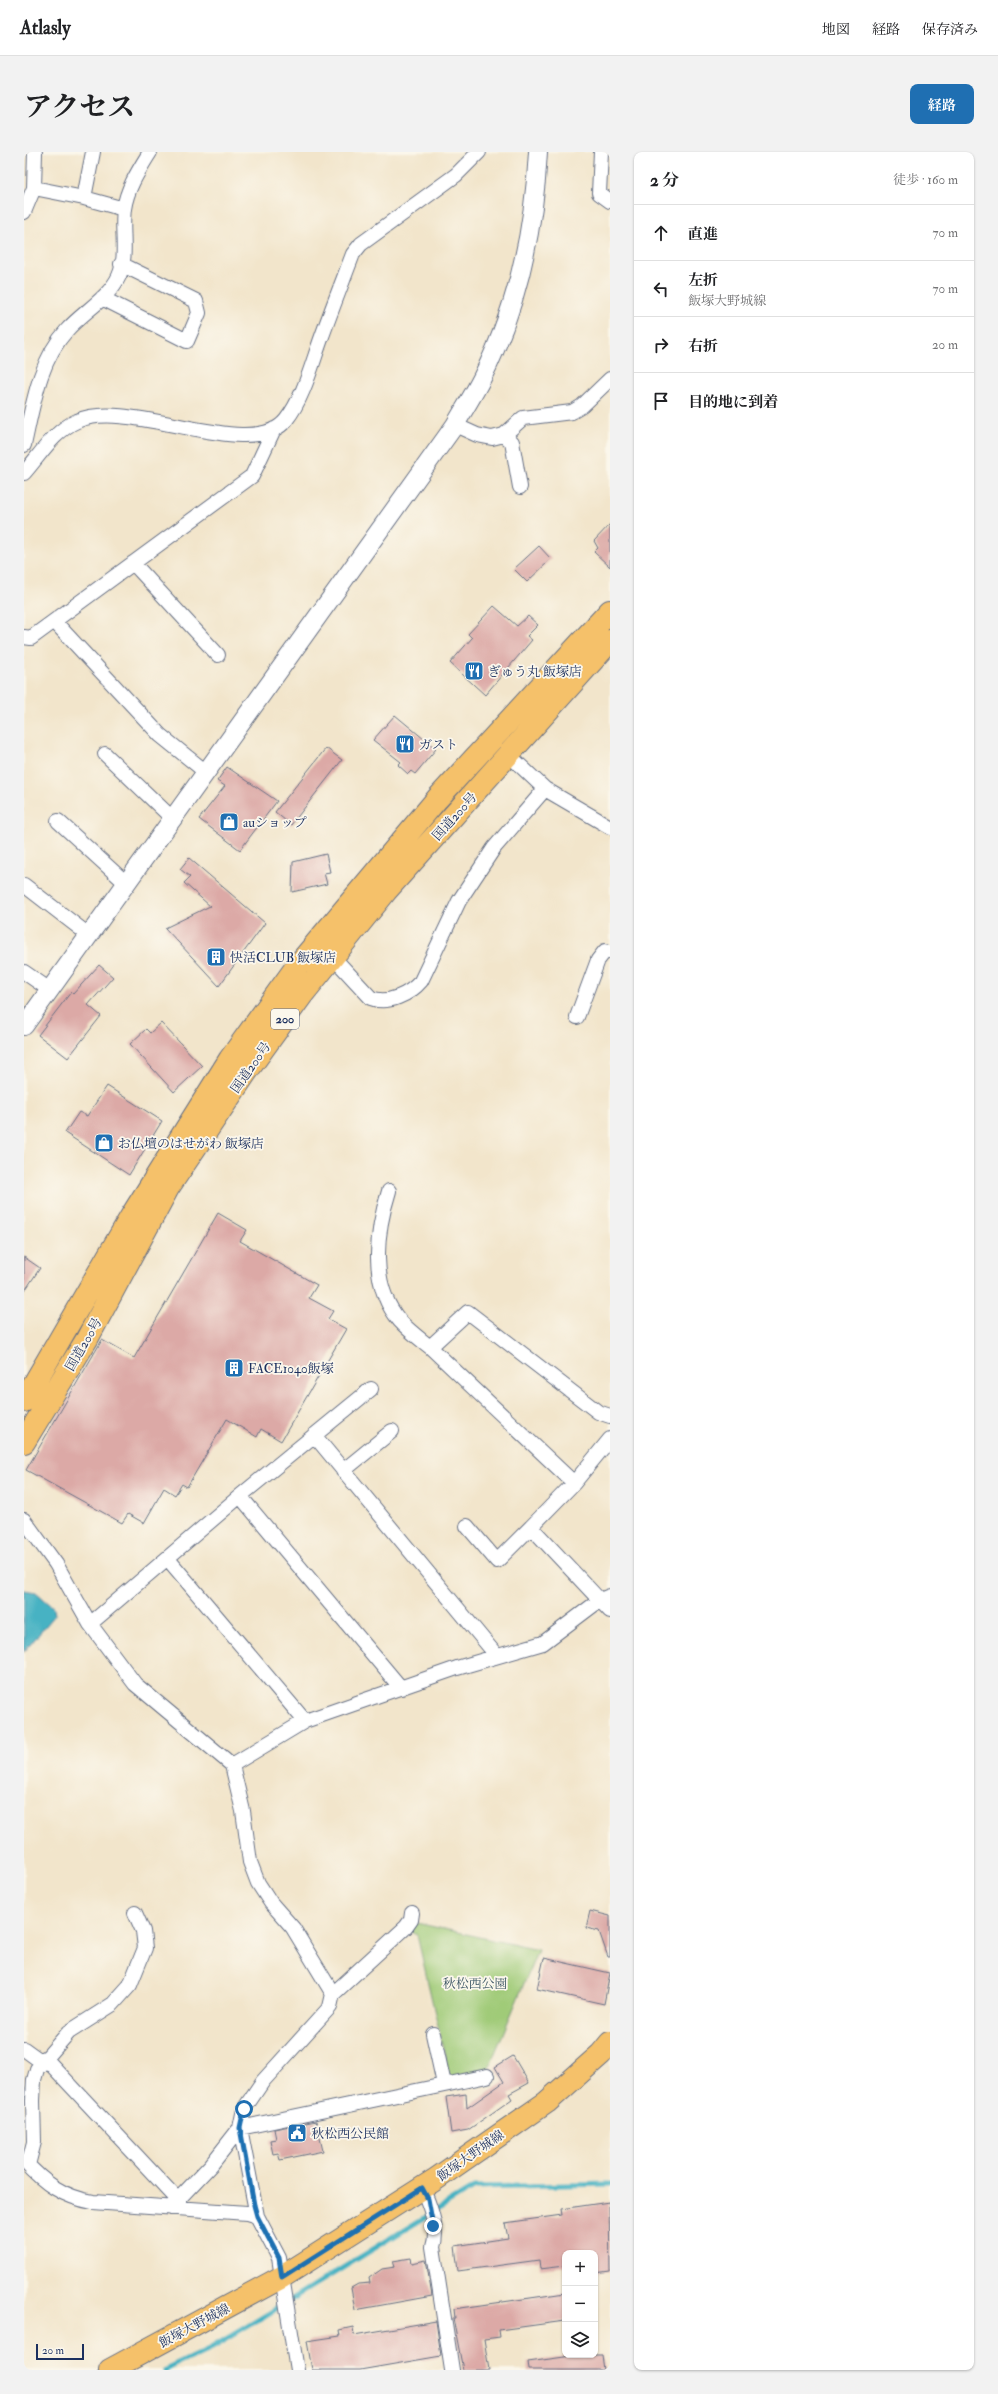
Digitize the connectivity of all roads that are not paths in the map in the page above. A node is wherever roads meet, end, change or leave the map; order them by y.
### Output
1 (35, 152) edge
2 (93, 152) edge
3 (150, 152) edge
4 (479, 152) edge
5 (538, 152) edge
6 (602, 152) edge
7 (34, 188) junction
8 (84, 198) junction
9 (610, 201) edge
10 (124, 209) junction
11 (24, 212) edge
12 (121, 264) junction
13 (102, 298) junction
14 (610, 379) edge
15 (29, 408) edge
16 (455, 425) junction
17 (274, 429) junction
18 (504, 435) junction
19 (24, 445) edge
20 (24, 473) edge
21 (520, 487) dead end
22 (133, 564) junction
23 (610, 611) edge
24 (54, 621) junction
25 (24, 637) edge
26 (610, 641) edge
27 (218, 655) dead end
28 (105, 754) dead end
29 (509, 755) junction
30 (207, 773) junction
31 (545, 789) junction
32 (174, 820) junction
33 (58, 821) dead end
34 (610, 827) edge
35 (127, 884) junction
36 (24, 885) edge
37 (90, 936) junction
38 (610, 952) edge
39 (333, 957) junction
40 (24, 972) edge
41 (50, 990) junction
42 (578, 1017) dead end
43 (24, 1026) edge
44 (389, 1191) dead end
45 (430, 1347) junction
46 (371, 1389) dead end
47 (24, 1401) edge
48 (610, 1416) edge
49 (392, 1430) dead end
50 (314, 1435) junction
51 (610, 1439) edge
52 (24, 1442) edge
53 (343, 1471) junction
54 (574, 1483) junction
55 (240, 1496) junction
56 (24, 1520) edge
57 (467, 1526) dead end
58 (531, 1527) junction
59 (168, 1559) junction
60 (605, 1598) edge
61 (610, 1611) edge
62 (90, 1624) junction
63 (497, 1656) junction
64 (401, 1688) junction
65 (305, 1721) junction
66 (232, 1765) junction
67 (135, 1913) dead end
68 (412, 1913) dead end
69 (333, 1994) junction
70 (433, 2034) dead end
71 (610, 2043) edge
72 (24, 2049) edge
73 (43, 2060) junction
74 (487, 2076) dead end
75 (444, 2084) junction
76 (240, 2128) junction
77 (28, 2169) edge
78 (425, 2194) junction
79 (174, 2204) junction
80 (257, 2216) junction
81 (283, 2282) junction
82 (110, 2370) edge
83 (297, 2370) edge
84 (452, 2370) edge

1 - 7 street
2 - 8 street
3 - 10 street
4 - 17 street
5 - 16 street
6 - 9 street
7 - 8 street
7 - 11 street
8 - 10 street
10 - 12 street
12 - 13 street
12 - 13 street
13 - 15 street
14 - 18 street
15 - 19 street
16 - 18 street
16 - 30 street
17 - 20 street
17 - 22 street
18 - 21 street
22 - 24 street
22 - 27 street
23 - 47 main road, 国道200号 / 200
24 - 25 street
24 - 30 street
26 - 29 main road, 国道200号 / 200
28 - 32 street
29 - 31 street
29 - 39 main road, 国道200号 / 200
30 - 32 street
31 - 34 street
31 - 39 street
32 - 35 street
33 - 35 street
35 - 37 street
36 - 37 street
37 - 41 street
38 - 42 street
39 - 52 main road, 国道200号 / 200
40 - 41 street
41 - 43 street
44 - 45 street
45 - 48 street
45 - 54 street
46 - 50 street
49 - 53 street
50 - 53 street
50 - 55 street
51 - 54 street
53 - 63 street
54 - 58 street
55 - 59 street
55 - 64 street
56 - 62 street
57 - 58 street
58 - 60 street
59 - 62 street
59 - 65 street
60 - 61 street
60 - 63 street
62 - 66 street
63 - 64 street
64 - 65 street
65 - 66 street
66 - 69 street
67 - 73 street
68 - 69 street
69 - 76 street
70 - 75 street
71 - 78 main road, 飯塚大野城線
72 - 73 street
73 - 77 street
73 - 79 street
74 - 75 street
75 - 76 street
76 - 79 street
76 - 80 street
77 - 79 street
78 - 81 main road, 飯塚大野城線
78 - 84 street
79 - 80 street
80 - 81 street
81 - 82 main road, 飯塚大野城線
81 - 83 street

